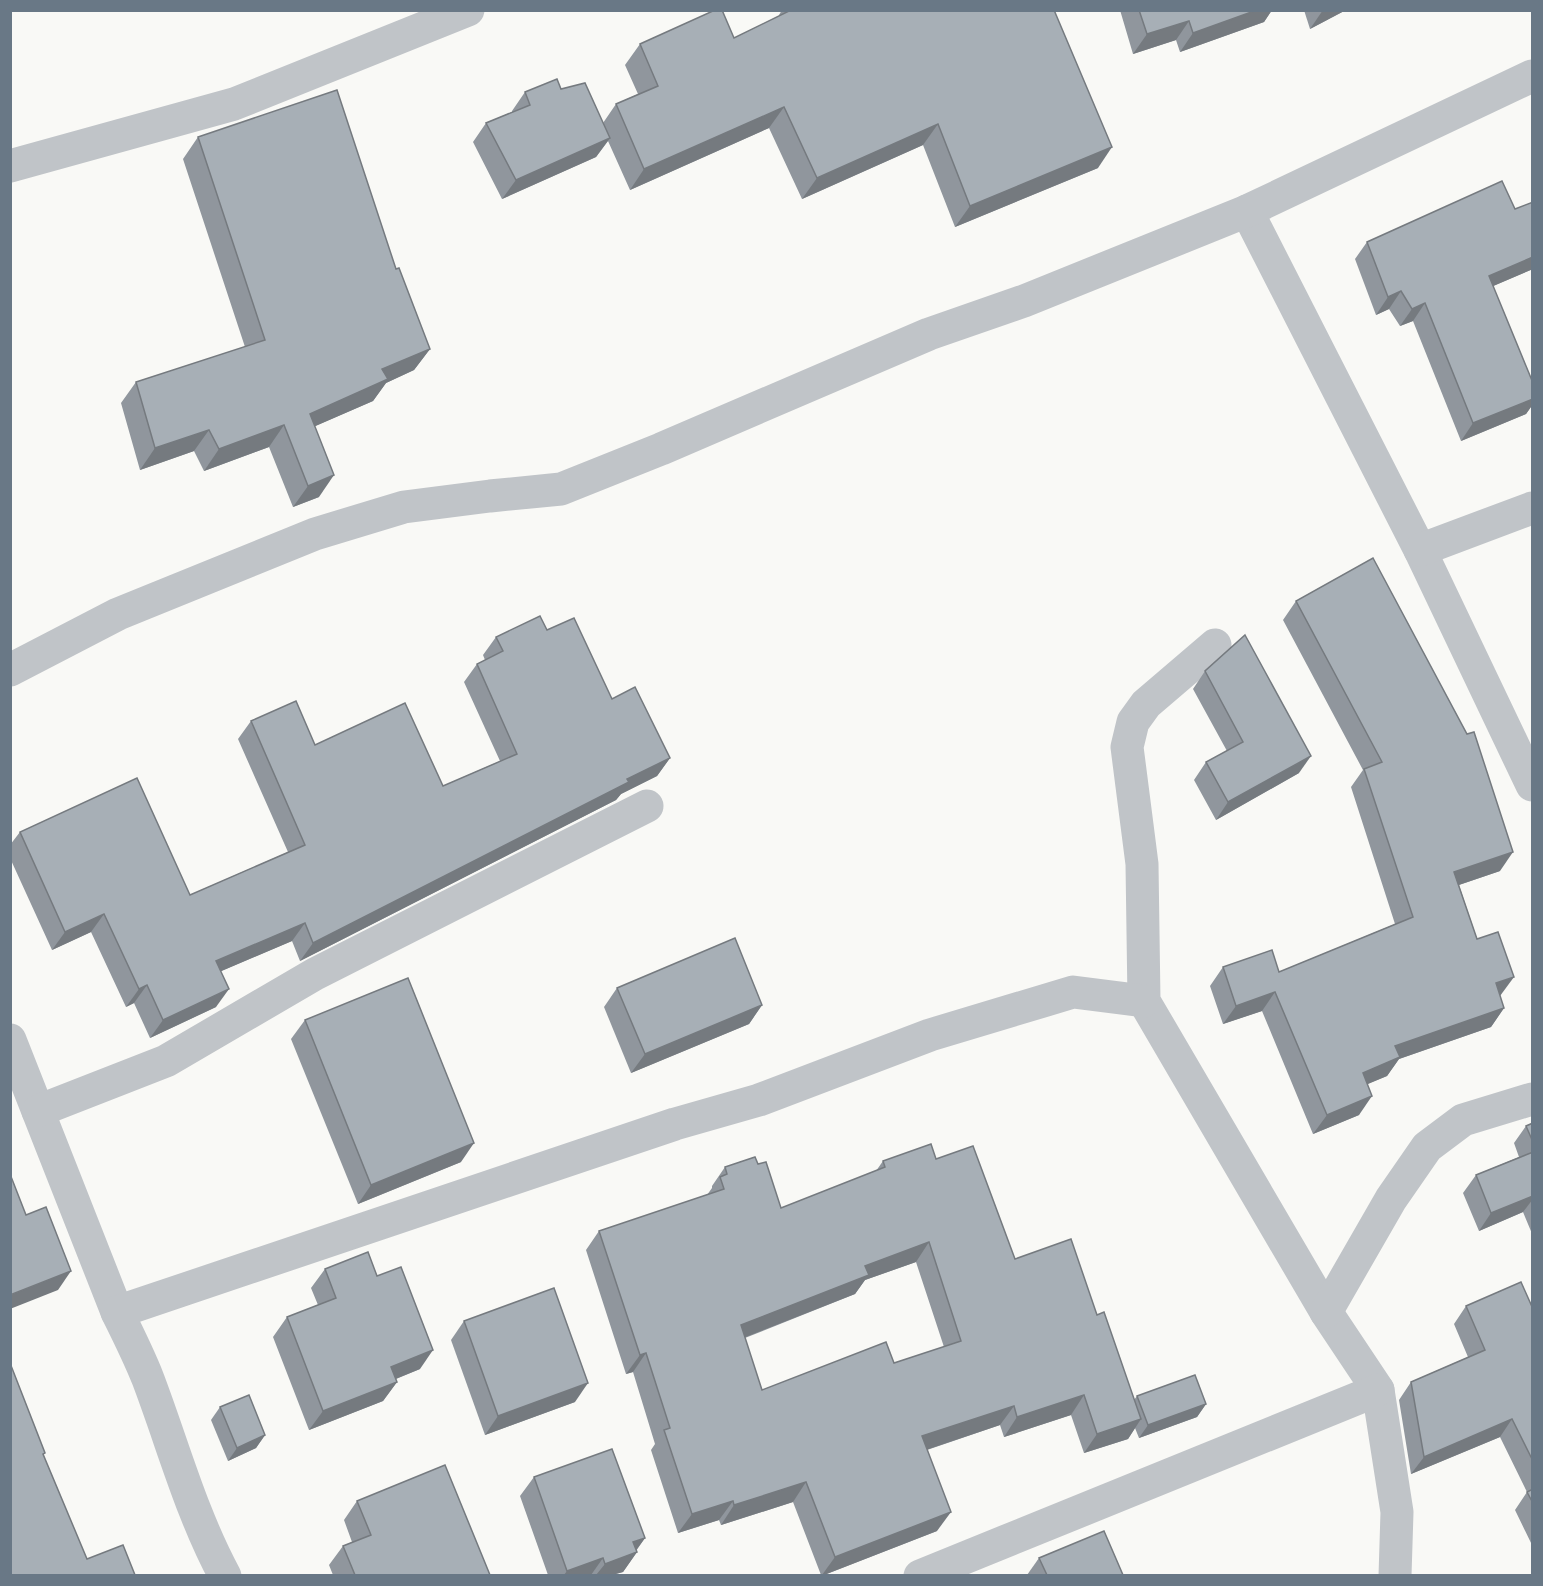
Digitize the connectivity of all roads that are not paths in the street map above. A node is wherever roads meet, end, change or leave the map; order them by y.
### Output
1 (468, 10) edge
2 (1533, 76) edge
3 (10, 166) edge
4 (1247, 211) junction
5 (1533, 508) edge
6 (1420, 550) junction
7 (1215, 645) dead end
8 (10, 670) edge
9 (1533, 785) edge
10 (647, 806) dead end
11 (1144, 1001) junction
12 (10, 1040) edge
13 (1533, 1099) edge
14 (38, 1111) junction
15 (117, 1312) junction
16 (1326, 1312) junction
17 (1378, 1390) junction
18 (225, 1575) edge
19 (920, 1575) edge
20 (1395, 1575) edge

1 - 3 street
2 - 4 street
4 - 6 street
4 - 8 street
5 - 6 street
6 - 9 street
7 - 11 street
10 - 14 street
11 - 15 street
11 - 16 street
12 - 14 street
13 - 16 street
14 - 15 street
15 - 18 street
16 - 17 street
17 - 19 street
17 - 20 street

